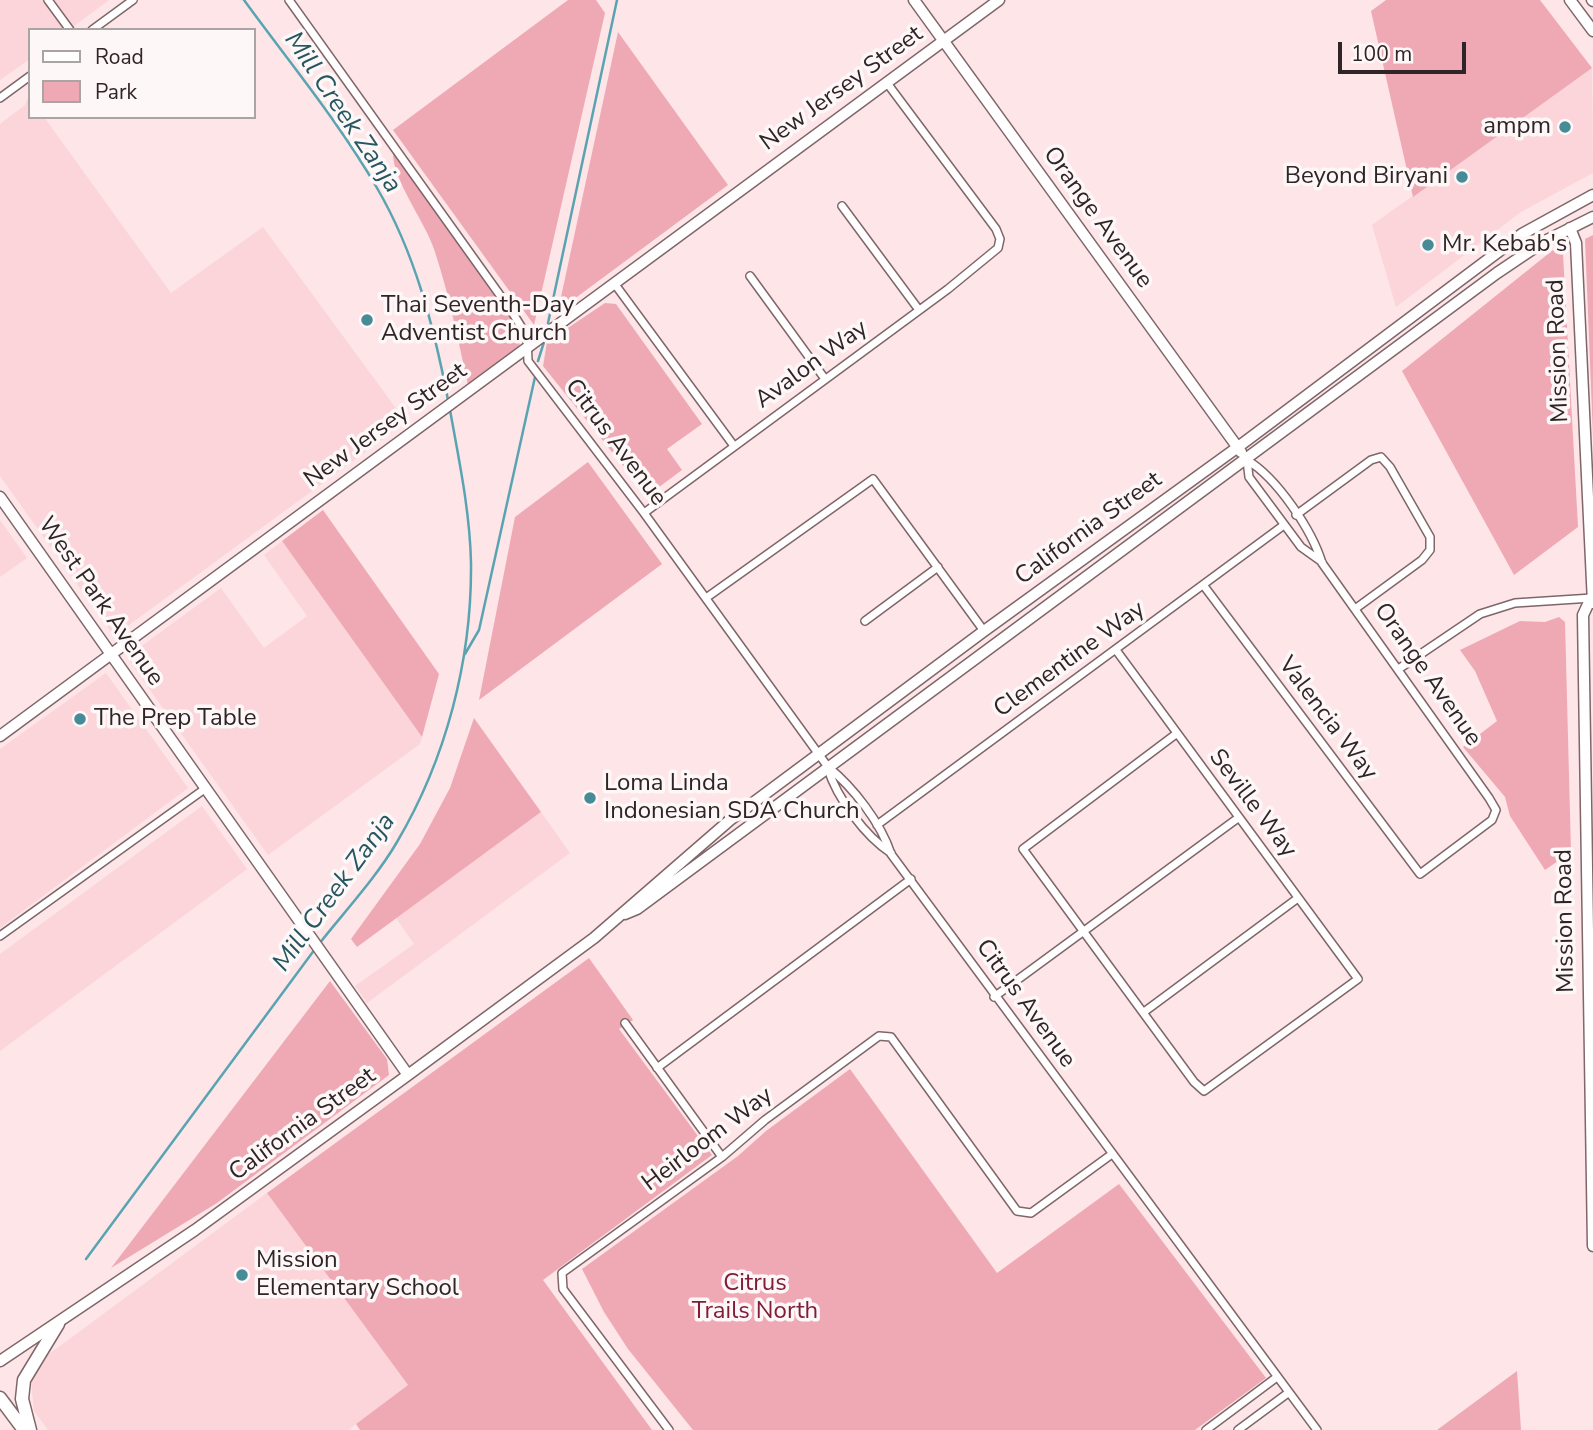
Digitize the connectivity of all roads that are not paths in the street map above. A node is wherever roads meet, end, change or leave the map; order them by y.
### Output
1 (48, 0) edge
2 (133, 0) edge
3 (289, 0) edge
4 (914, 0) edge
5 (999, 0) edge
6 (1570, 0) edge
7 (69, 28) edge
8 (95, 28) edge
9 (1593, 31) edge
10 (943, 41) junction
11 (28, 77) edge
12 (887, 83) junction
13 (0, 98) edge
14 (1593, 194) edge
15 (842, 206) dead end
16 (1593, 216) edge
17 (1570, 228) junction
18 (1477, 268) junction
19 (750, 276) dead end
20 (1488, 281) junction
21 (614, 283) junction
22 (919, 310) junction
23 (528, 347) junction
24 (825, 379) junction
25 (734, 446) junction
26 (1238, 447) junction
27 (1247, 460) junction
28 (0, 497) edge
29 (644, 513) junction
30 (1296, 516) junction
31 (1284, 524) junction
32 (1322, 563) junction
33 (937, 567) junction
34 (1204, 586) junction
35 (706, 598) junction
36 (1592, 600) edge
37 (1355, 609) junction
38 (864, 621) dead end
39 (984, 631) junction
40 (1116, 650) junction
41 (110, 655) junction
42 (1400, 668) junction
43 (1177, 734) junction
44 (0, 736) edge
45 (819, 755) junction
46 (828, 767) junction
47 (206, 788) junction
48 (1496, 810) joint
49 (1238, 818) junction
50 (877, 825) junction
51 (891, 853) junction
52 (1589, 862) edge
53 (911, 879) junction
54 (1298, 898) junction
55 (623, 914) junction
56 (1084, 932) junction
57 (0, 936) edge
58 (994, 997) junction
59 (1144, 1012) junction
60 (625, 1023) dead end
61 (657, 1068) junction
62 (408, 1075) junction
63 (1112, 1154) junction
64 (722, 1157) junction
65 (1593, 1246) edge
66 (58, 1324) junction
67 (0, 1361) edge
68 (1277, 1377) junction
69 (1289, 1393) junction
70 (0, 1398) edge
71 (27, 1430) edge
72 (669, 1430) edge
73 (1206, 1430) edge
74 (1238, 1430) edge
75 (1317, 1430) edge

1 - 7 street
2 - 8 street
3 - 23 street, Citrus Avenue
4 - 10 street, Orange Avenue
5 - 10 street, New Jersey Street
6 - 9 street
10 - 12 street, New Jersey Street
10 - 26 street, Orange Avenue
11 - 13 street
12 - 21 street, New Jersey Street
12 - 22 street, Avalon Way
14 - 18 street, California Street
15 - 22 street
16 - 17 street, California Street
17 - 20 street, California Street
17 - 36 street, Mission Road
18 - 20 street
18 - 26 street, California Street
19 - 24 street
20 - 27 street, California Street
21 - 23 street, New Jersey Street
21 - 25 street
22 - 24 street, Avalon Way
23 - 29 street, Citrus Avenue
23 - 41 street, New Jersey Street
24 - 25 street, Avalon Way
25 - 29 street, Avalon Way
26 - 27 street, Orange Avenue
26 - 39 street, California Street
27 - 30 street, Orange Avenue
27 - 31 street, Orange Avenue
27 - 46 street, California Street
28 - 41 street, West Park Avenue
29 - 35 street, Citrus Avenue
30 - 32 street, Orange Avenue
30 - 37 street
31 - 32 street, Orange Avenue
31 - 34 street, Clementine Way
32 - 37 street, Orange Avenue
33 - 35 street
33 - 38 street
33 - 39 street
34 - 40 street, Clementine Way
34 - 48 street, Valencia Way
35 - 45 street, Citrus Avenue
36 - 42 street
36 - 52 street, Mission Road
37 - 42 street, Orange Avenue
39 - 45 street, California Street
40 - 43 street, Seville Way
40 - 50 street, Clementine Way
41 - 44 street, New Jersey Street
41 - 47 street, West Park Avenue
42 - 48 street, Orange Avenue
43 - 49 street, Seville Way
43 - 56 street
45 - 46 street, Citrus Avenue
45 - 55 street, California Street
46 - 50 street, Citrus Avenue
46 - 51 street, Citrus Avenue
46 - 55 street, California Street
47 - 57 street
47 - 62 street, West Park Avenue
49 - 54 street, Seville Way
49 - 56 street
50 - 51 street, Citrus Avenue
51 - 53 street, Citrus Avenue
52 - 65 street, Mission Road
53 - 58 street, Citrus Avenue
53 - 61 street
54 - 59 street
54 - 59 street, Seville Way
55 - 62 street, California Street
56 - 58 street
56 - 59 street
58 - 63 street, Citrus Avenue
60 - 61 street
61 - 64 street
62 - 66 street, California Street
63 - 64 street, Heirloom Way
63 - 68 street, Citrus Avenue
64 - 72 street, Heirloom Way
66 - 67 street, California Street
66 - 71 main road
68 - 69 street, Citrus Avenue
68 - 73 street
69 - 74 street
69 - 75 street, Citrus Avenue
70 - 71 main road

